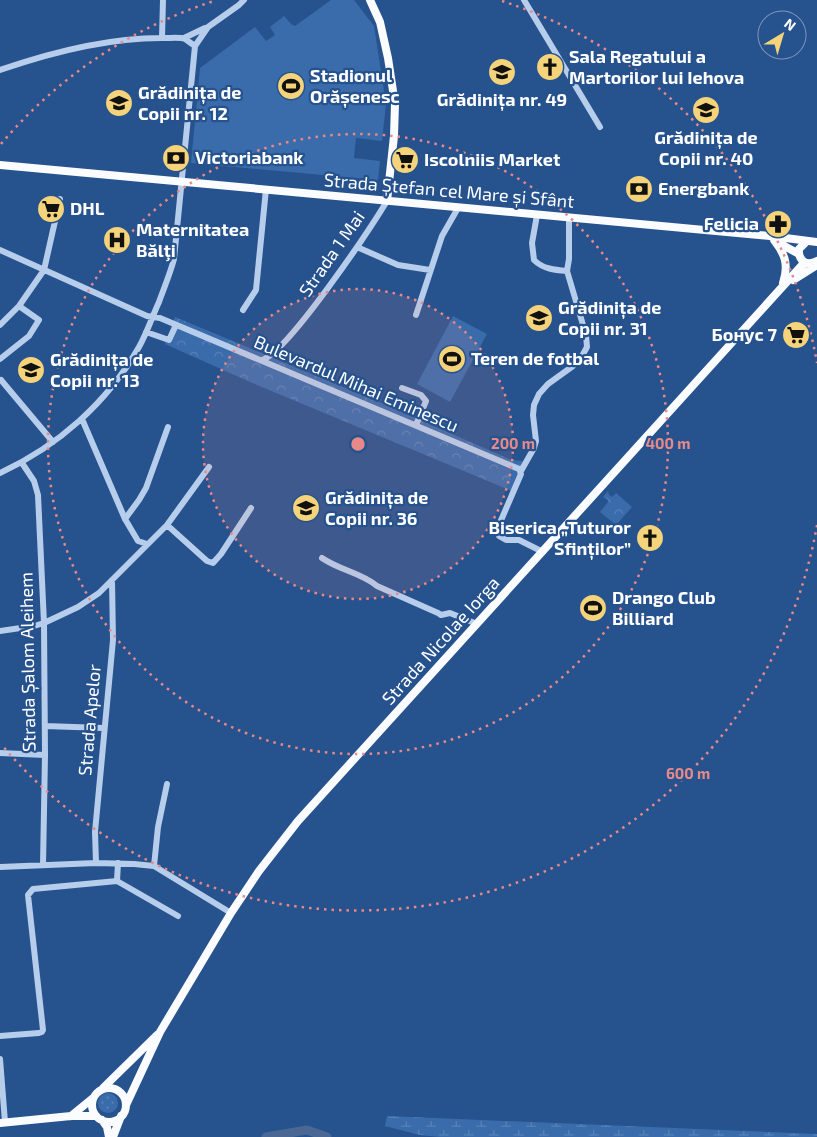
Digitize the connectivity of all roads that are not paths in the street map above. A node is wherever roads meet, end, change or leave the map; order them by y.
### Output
1 (163, 0) edge
2 (244, 0) edge
3 (370, 0) edge
4 (524, 0) edge
5 (208, 27) junction
6 (162, 38) junction
7 (184, 38) junction
8 (195, 46) junction
9 (0, 70) edge
10 (600, 127) dead end
11 (0, 165) edge
12 (182, 181) junction
13 (266, 189) junction
14 (60, 199) dead end
15 (386, 201) junction
16 (458, 208) junction
17 (537, 215) junction
18 (569, 217) junction
19 (772, 238) junction
20 (813, 242) edge
21 (357, 247) junction
22 (0, 250) edge
23 (801, 259) junction
24 (817, 263) edge
25 (44, 270) junction
26 (430, 270) junction
27 (567, 271) junction
28 (784, 284) junction
29 (19, 306) junction
30 (243, 310) dead end
31 (416, 316) dead end
32 (152, 318) junction
33 (0, 325) edge
34 (176, 325) junction
35 (146, 332) junction
36 (0, 360) edge
37 (262, 360) junction
38 (1, 380) edge
39 (402, 388) dead end
40 (82, 419) junction
41 (416, 425) junction
42 (168, 427) dead end
43 (53, 442) junction
44 (22, 463) junction
45 (209, 467) dead end
46 (521, 470) junction
47 (0, 473) edge
48 (251, 508) dead end
49 (125, 519) junction
50 (167, 525) junction
51 (147, 544) junction
52 (543, 552) junction
53 (322, 558) dead end
54 (112, 580) junction
55 (44, 623) junction
56 (477, 624) junction
57 (0, 631) edge
58 (45, 726) junction
59 (104, 728) junction
60 (0, 753) edge
61 (45, 754) junction
62 (167, 784) dead end
63 (96, 863) junction
64 (118, 863) junction
65 (43, 865) junction
66 (154, 866) junction
67 (0, 867) edge
68 (117, 881) junction
69 (231, 913) junction
70 (178, 916) dead end
71 (160, 1032) junction
72 (0, 1036) edge
73 (0, 1059) edge
74 (101, 1090) junction
75 (93, 1098) junction
76 (126, 1104) junction
77 (71, 1116) junction
78 (121, 1116) junction
79 (99, 1118) junction
80 (3, 1123) edge
81 (109, 1137) edge
82 (113, 1137) edge

1 - 6 street
2 - 5 street
3 - 15 main road, Strada 1 Mai
4 - 10 street
5 - 7 street
5 - 8 street
6 - 7 street
6 - 9 street
7 - 8 street
8 - 12 street
11 - 12 main road, Strada Ștefan cel Mare și Sfânt
12 - 13 main road, Strada Ștefan cel Mare și Sfânt
12 - 32 street
13 - 15 main road, Strada Ștefan cel Mare și Sfânt
13 - 30 street
14 - 25 street
15 - 16 main road, Strada Ștefan cel Mare și Sfânt
15 - 21 street, Strada 1 Mai
16 - 17 main road, Strada Ștefan cel Mare și Sfânt
16 - 26 street
17 - 18 main road, Strada Ștefan cel Mare și Sfânt
17 - 27 street
18 - 19 main road, Strada Ștefan cel Mare și Sfânt
18 - 27 street
19 - 20 main road, Strada Ștefan cel Mare și Sfânt
19 - 23 main road
19 - 28 main road
20 - 23 main road, Strada Nicolae Iorga
21 - 26 street
21 - 37 street, Strada 1 Mai
22 - 25 street, Bulevardul Mihai Eminescu
23 - 24 main road
23 - 28 main road, Strada Nicolae Iorga
24 - 28 main road
25 - 29 street
25 - 32 street, Bulevardul Mihai Eminescu
26 - 31 street
27 - 46 street
28 - 52 main road, Strada Nicolae Iorga
29 - 33 street
29 - 36 street
32 - 34 street, Bulevardul Mihai Eminescu
32 - 35 street
34 - 35 street
34 - 37 street, Bulevardul Mihai Eminescu
35 - 40 street
37 - 41 street, Bulevardul Mihai Eminescu
38 - 43 street
39 - 41 street
40 - 43 street
40 - 49 street
41 - 46 street, Bulevardul Mihai Eminescu
42 - 49 street
43 - 44 street
44 - 47 street
44 - 55 street, Strada Șalom Aleihem
45 - 50 street
46 - 52 street
48 - 50 street
49 - 51 street
50 - 51 street
51 - 54 street
52 - 56 main road, Strada Nicolae Iorga
53 - 56 street
54 - 55 street
54 - 59 street, Strada Apelor
55 - 57 street
55 - 58 street, Strada Șalom Aleihem
56 - 69 main road, Strada Nicolae Iorga
58 - 59 street
58 - 61 street, Strada Șalom Aleihem
59 - 63 street, Strada Apelor
60 - 61 street
61 - 65 street, Strada Șalom Aleihem
62 - 66 street
63 - 64 street
63 - 65 street
64 - 66 street
64 - 68 street
65 - 67 street
66 - 69 street
68 - 70 street
68 - 72 street
69 - 71 main road, Strada Nicolae Iorga
71 - 74 main road, Strada Nicolae Iorga
71 - 76 main road, Strada Nicolae Iorga
73 - 80 street
74 - 75 main road
74 - 76 main road
75 - 77 main road
75 - 79 main road
76 - 78 main road
77 - 79 main road
77 - 80 main road
78 - 79 main road
78 - 82 main road
79 - 81 main road

